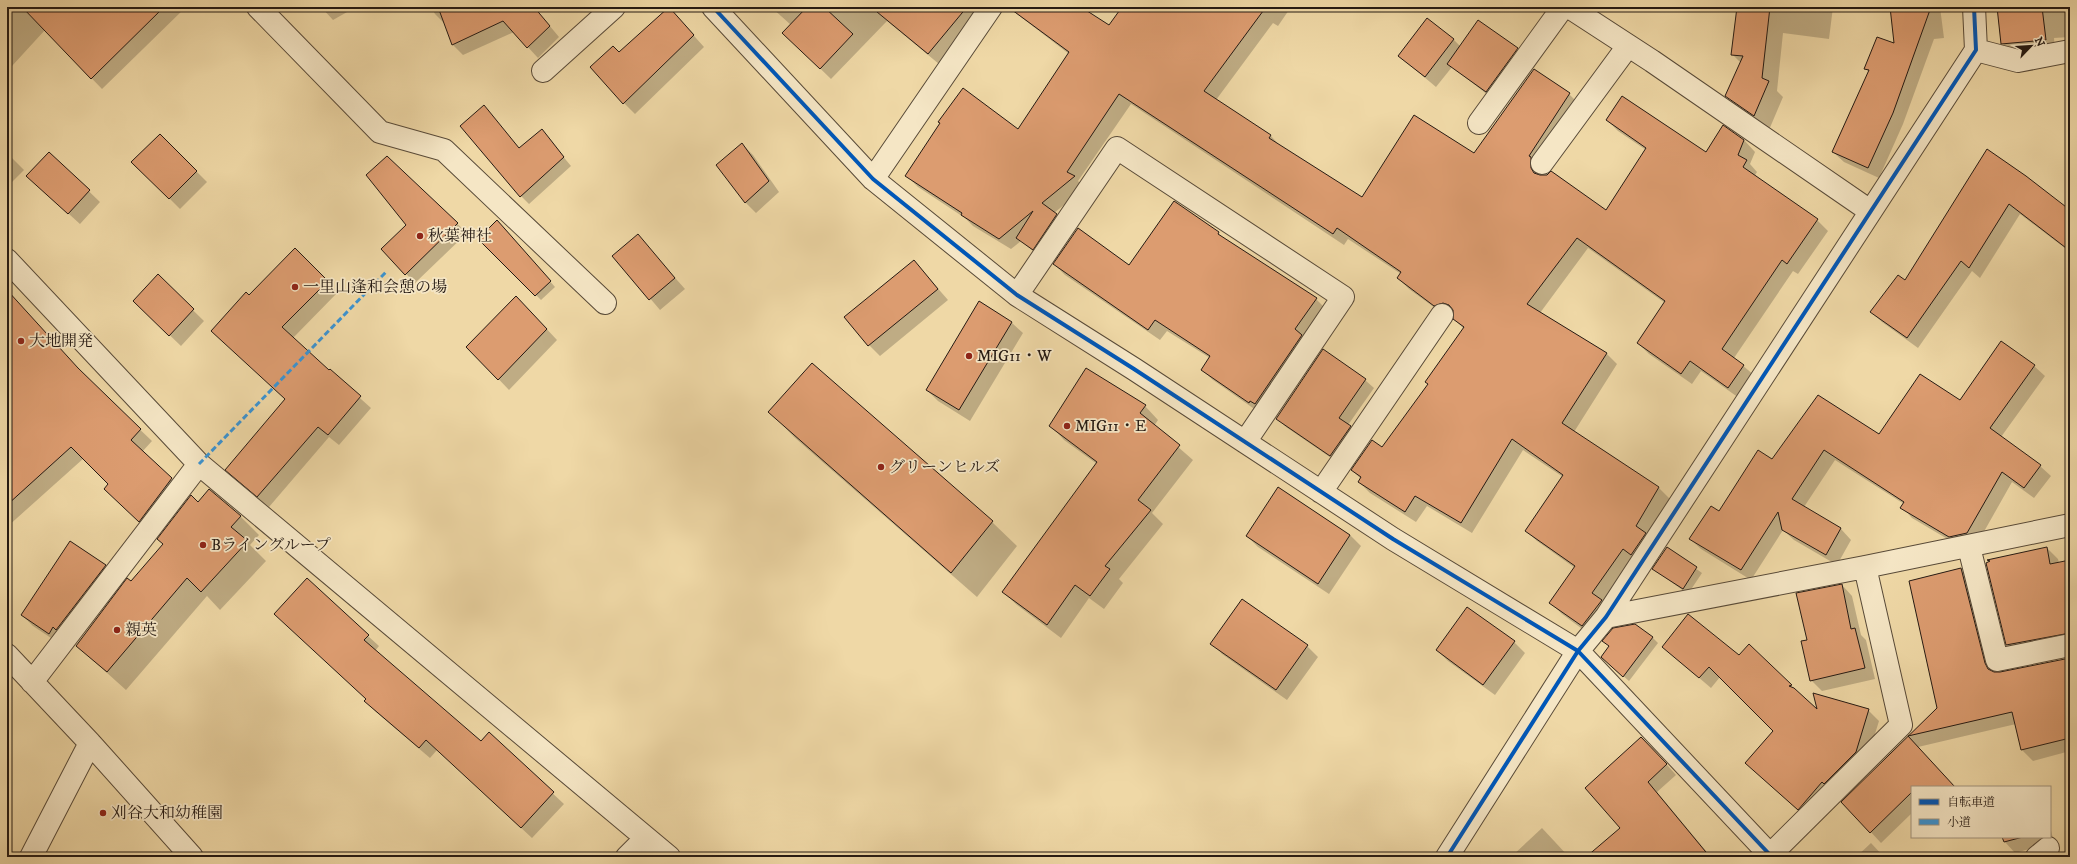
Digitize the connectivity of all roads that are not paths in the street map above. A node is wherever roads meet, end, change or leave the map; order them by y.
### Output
1 (258, 7) edge
2 (614, 7) edge
3 (712, 7) edge
4 (991, 7) edge
5 (1564, 7) edge
6 (1569, 7) edge
7 (1974, 7) edge
8 (1628, 46) junction
9 (1976, 50) junction
10 (2070, 52) edge
11 (543, 71) dead end
12 (1479, 123) dead end
13 (1542, 163) dead end
14 (873, 179) junction
15 (1870, 211) junction
16 (7, 260) edge
17 (1017, 295) junction
18 (605, 303) dead end
19 (1442, 315) dead end
20 (1245, 442) junction
21 (199, 464) junction
22 (1321, 492) junction
23 (2070, 525) edge
24 (1968, 547) junction
25 (1865, 568) junction
26 (1606, 617) junction
27 (2070, 645) edge
28 (1578, 651) junction
29 (7, 655) edge
30 (32, 682) junction
31 (90, 743) junction
32 (646, 838) junction
33 (1771, 856) edge
34 (31, 857) edge
35 (192, 857) edge
36 (627, 857) edge
37 (669, 857) edge
38 (1447, 857) edge

1 - 18 street
2 - 11 street
3 - 14 street
4 - 14 street
5 - 12 street
6 - 8 street
7 - 9 street
8 - 13 street
8 - 15 street
9 - 10 street
9 - 15 street
14 - 17 street
15 - 26 street
16 - 21 street
17 - 20 street
17 - 20 street
19 - 22 street
20 - 22 street
21 - 30 street
21 - 32 street
22 - 28 street
23 - 24 street
24 - 25 street
24 - 27 street
25 - 26 street
25 - 33 street
26 - 28 street
28 - 33 street
28 - 38 street
29 - 30 street
30 - 31 street
31 - 34 street
31 - 35 street
32 - 36 street
32 - 37 street

